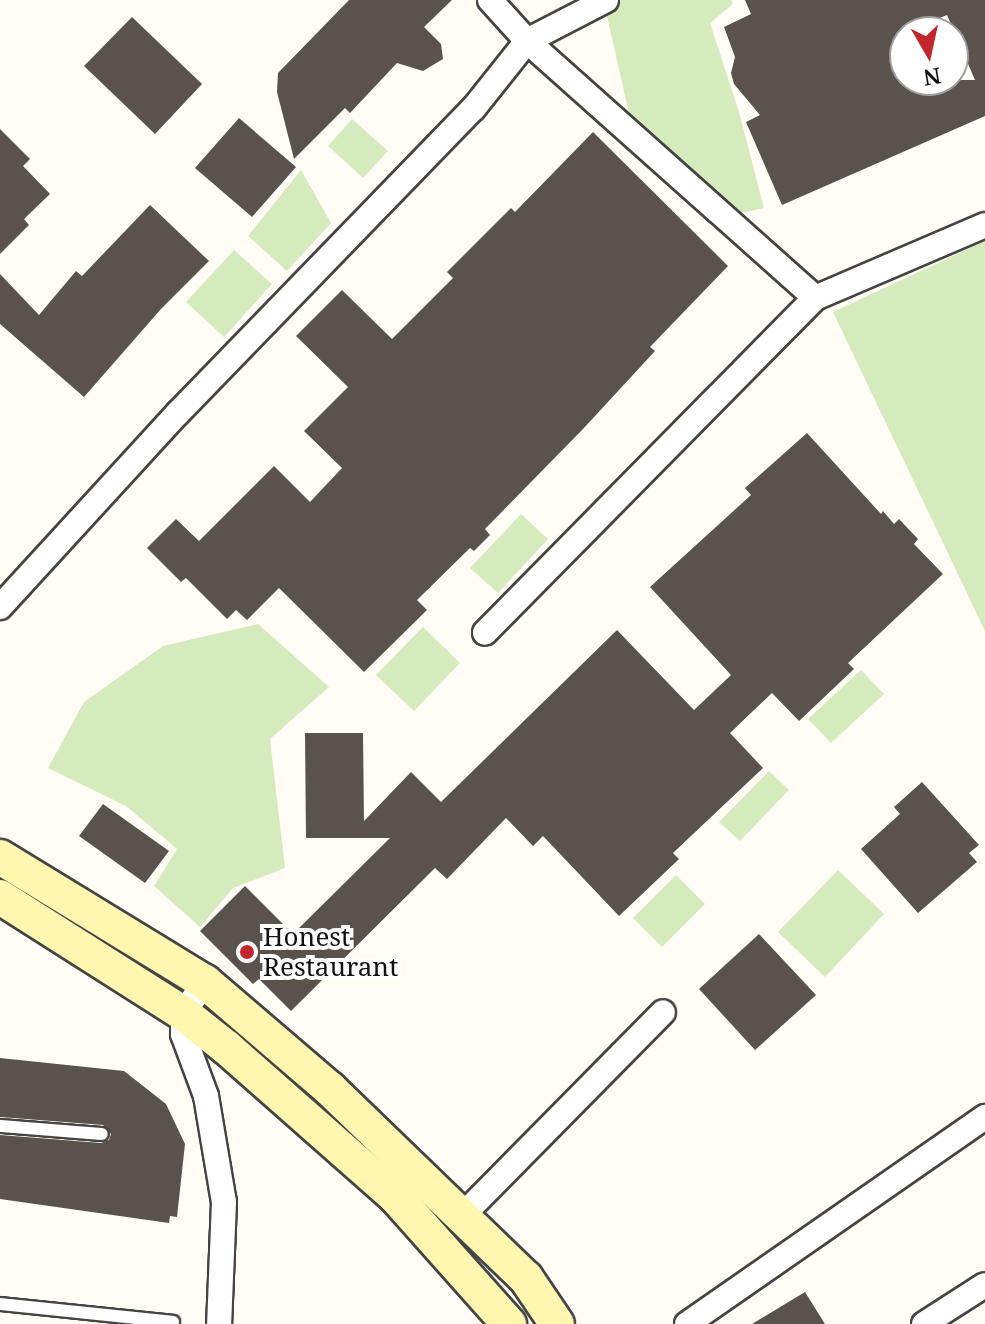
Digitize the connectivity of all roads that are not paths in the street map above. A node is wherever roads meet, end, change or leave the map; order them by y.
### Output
1 (490, 0) edge
2 (606, 0) edge
3 (527, 41) junction
4 (985, 225) edge
5 (815, 298) junction
6 (0, 607) edge
7 (485, 633) dead end
8 (0, 857) edge
9 (0, 897) edge
10 (205, 982) junction
11 (663, 1012) dead end
12 (183, 1013) junction
13 (985, 1117) edge
14 (0, 1126) edge
15 (102, 1134) dead end
16 (462, 1216) junction
17 (985, 1285) edge
18 (0, 1304) edge
19 (173, 1322) dead end
20 (219, 1324) edge
21 (509, 1324) edge
22 (557, 1324) edge
23 (687, 1324) edge
24 (924, 1324) edge

1 - 3 street
2 - 3 street
3 - 5 street
3 - 6 street
4 - 5 street
5 - 7 street
8 - 10 street
9 - 12 street
10 - 12 street
10 - 16 street
11 - 16 street
12 - 20 street
12 - 21 street
13 - 23 street
14 - 15 lane
16 - 22 street
17 - 24 street
18 - 19 lane

